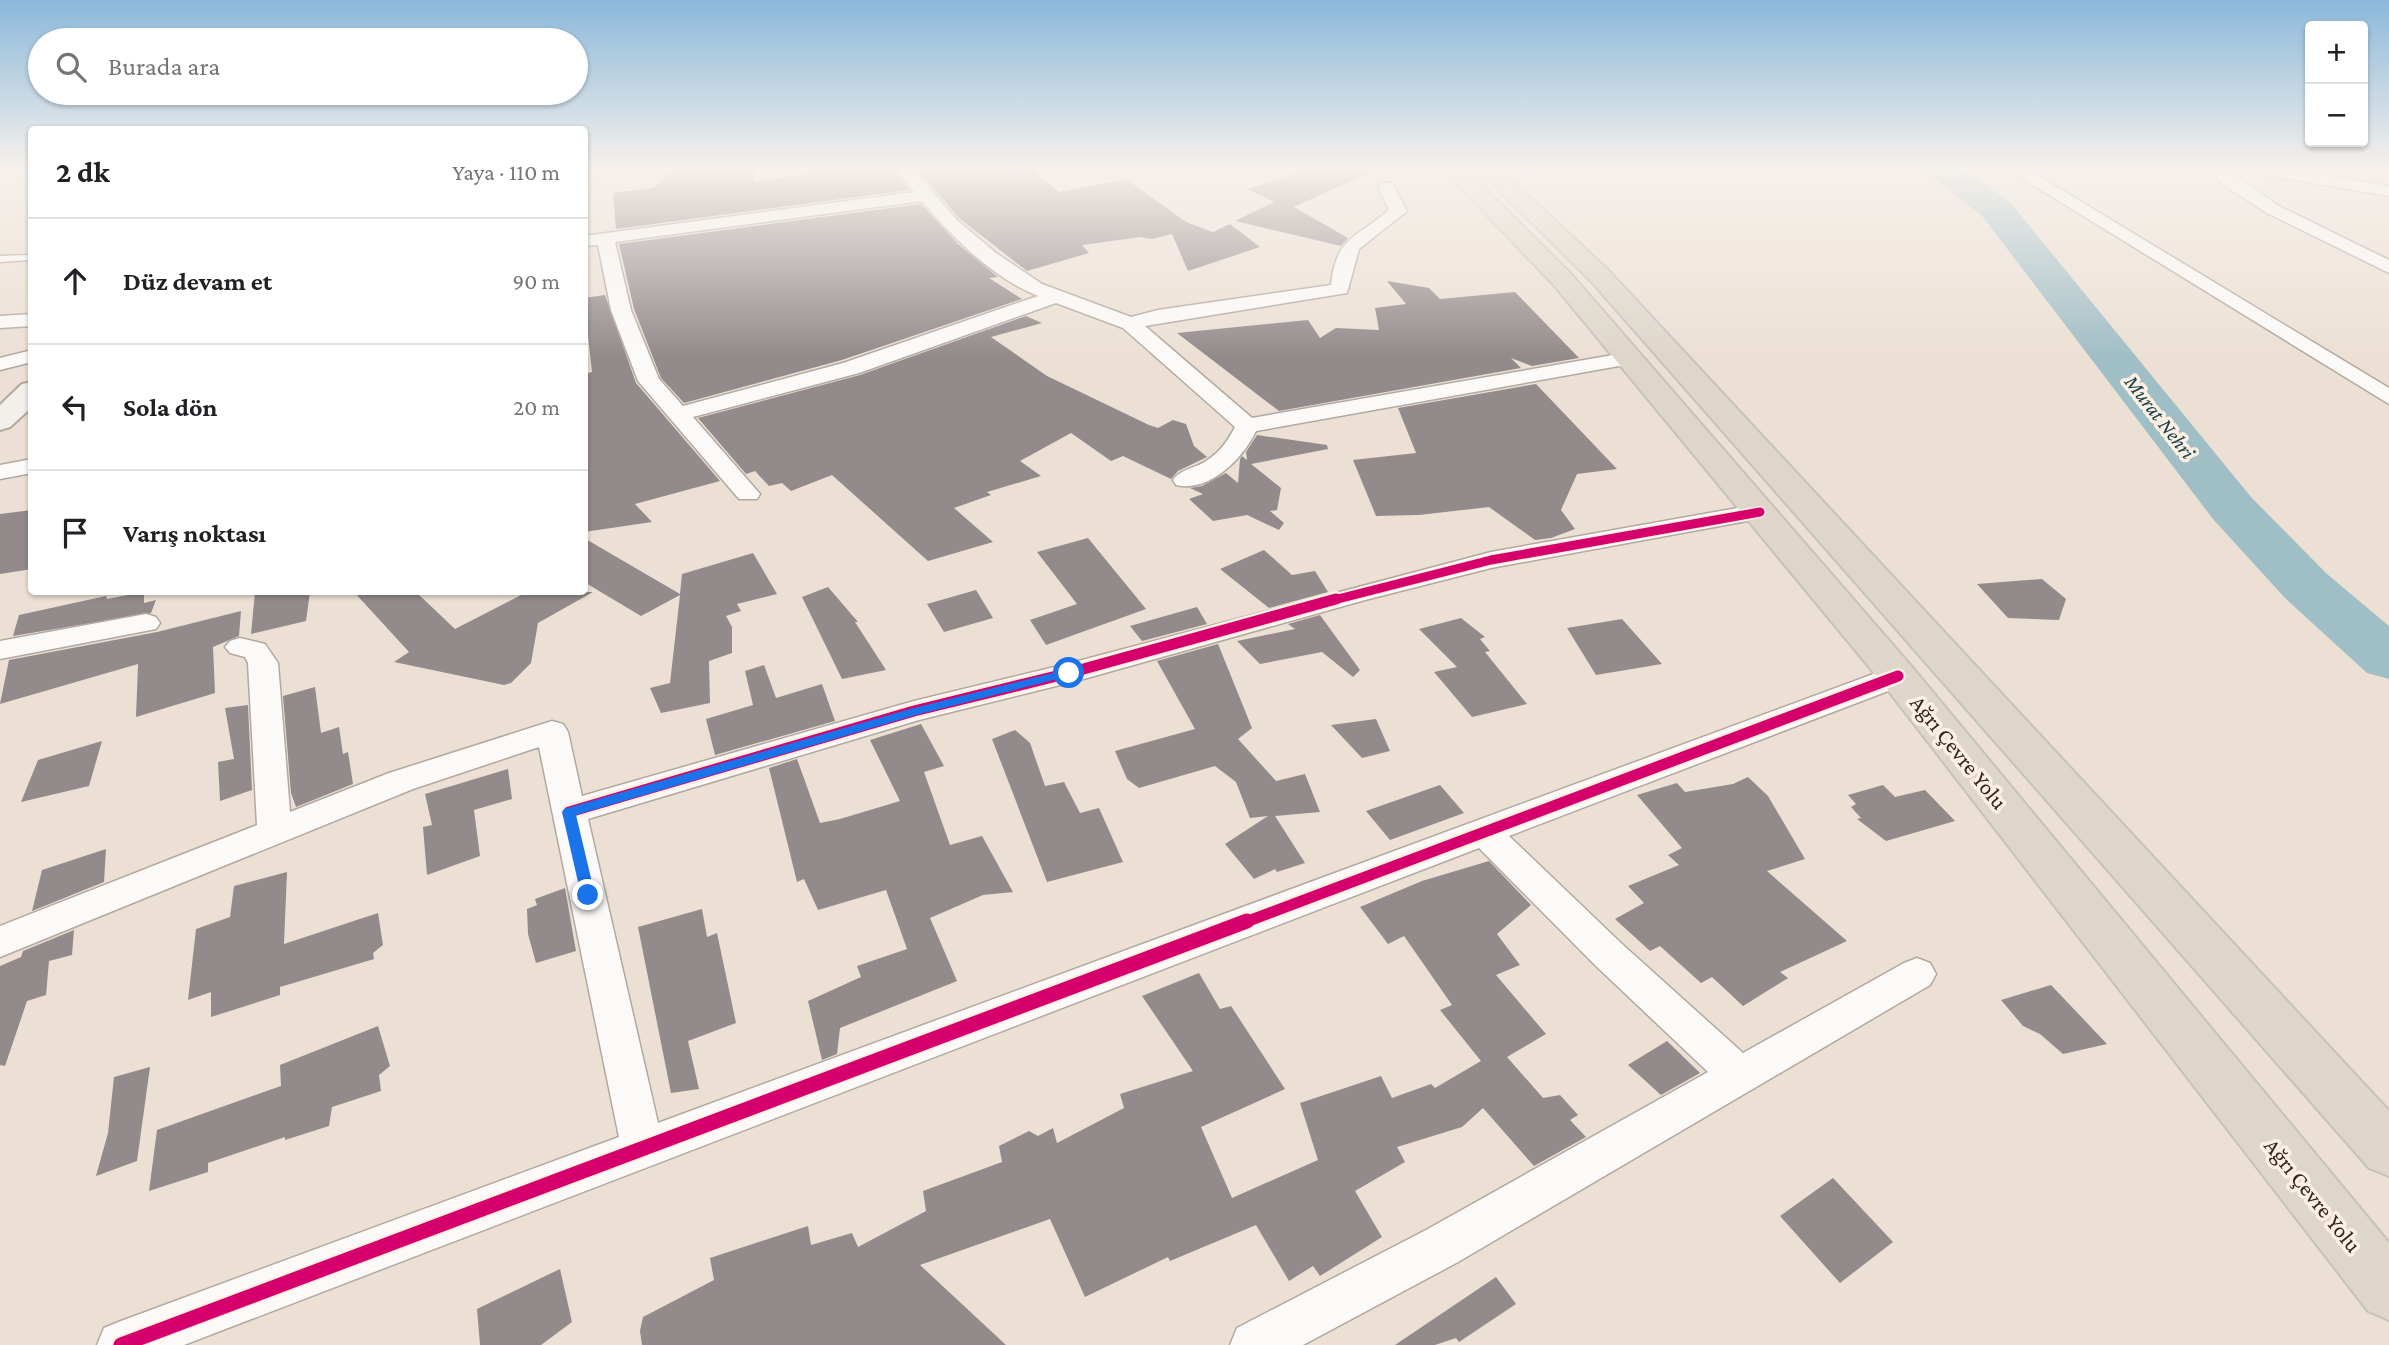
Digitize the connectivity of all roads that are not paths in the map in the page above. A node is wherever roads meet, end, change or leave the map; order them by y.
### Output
1 (661, 232) edge
2 (961, 232) edge
3 (1369, 232) edge
4 (1515, 232) edge
5 (1554, 232) edge
6 (2118, 232) edge
7 (2320, 232) edge
8 (595, 241) edge
9 (27, 258) dead end
10 (0, 259) edge
11 (2389, 267) edge
12 (1053, 297) junction
13 (28, 320) edge
14 (0, 322) edge
15 (1130, 324) junction
16 (28, 357) edge
17 (1630, 358) junction
18 (0, 364) edge
19 (28, 394) edge
20 (2389, 397) edge
21 (676, 414) junction
22 (0, 421) edge
23 (1247, 426) junction
24 (28, 467) edge
25 (0, 472) edge
26 (1185, 480) dead end
27 (748, 494) dead end
28 (1760, 512) junction
29 (146, 623) dead end
30 (240, 647) dead end
31 (0, 650) edge
32 (1898, 676) junction
33 (569, 812) junction
34 (274, 831) junction
35 (1484, 832) junction
36 (0, 942) edge
37 (1917, 974) dead end
38 (1739, 1075) junction
39 (643, 1150) junction
40 (2389, 1150) edge
41 (2389, 1290) edge
42 (121, 1345) edge
43 (1254, 1345) edge

1 - 8 street
2 - 12 street
3 - 15 street
4 - 17 highway, Ağrı Çevre Yolu
5 - 40 highway
6 - 20 street
7 - 11 street
8 - 21 street
9 - 10 lane
12 - 15 street
12 - 21 street
13 - 14 street
15 - 23 street
16 - 18 street
17 - 23 street
17 - 28 highway, Ağrı Çevre Yolu
19 - 22 street
21 - 27 street
23 - 26 street
24 - 25 street
28 - 32 highway, Ağrı Çevre Yolu
28 - 33 street
29 - 31 street
30 - 34 street
32 - 35 street
32 - 41 highway, Ağrı Çevre Yolu
33 - 34 street
33 - 39 street
34 - 36 street
35 - 38 street
35 - 39 street
37 - 38 street
38 - 43 street
39 - 42 street

